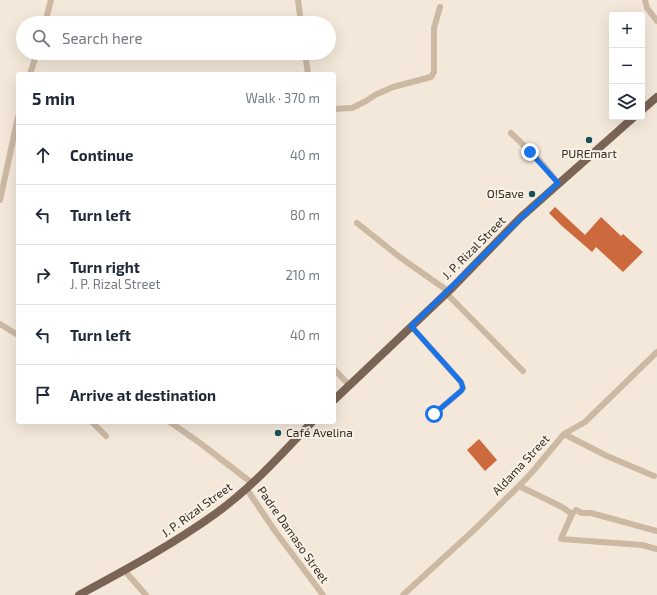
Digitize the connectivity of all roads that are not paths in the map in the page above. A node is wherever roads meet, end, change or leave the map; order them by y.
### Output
1 (51, 0) edge
2 (298, 0) edge
3 (642, 0) edge
4 (645, 0) edge
5 (440, 7) dead end
6 (647, 8) junction
7 (47, 16) edge
8 (300, 16) edge
9 (657, 21) edge
10 (35, 60) edge
11 (306, 60) edge
12 (31, 72) edge
13 (308, 72) edge
14 (657, 97) edge
15 (645, 107) edge
16 (336, 109) edge
17 (631, 120) edge
18 (16, 125) edge
19 (511, 133) dead end
20 (558, 183) junction
21 (1, 186) edge
22 (0, 200) edge
23 (357, 223) dead end
24 (447, 292) junction
25 (0, 324) edge
26 (411, 326) junction
27 (16, 334) edge
28 (657, 352) edge
29 (336, 371) edge
30 (523, 371) dead end
31 (349, 385) junction
32 (336, 398) edge
33 (434, 414) dead end
34 (94, 424) edge
35 (173, 424) edge
36 (310, 424) edge
37 (564, 434) junction
38 (106, 436) dead end
39 (654, 476) dead end
40 (249, 485) junction
41 (519, 486) junction
42 (572, 514) junction
43 (657, 531) edge
44 (657, 549) edge
45 (124, 570) junction
46 (79, 595) edge
47 (146, 595) edge
48 (323, 595) edge
49 (403, 595) edge

1 - 7 street
2 - 8 street
3 - 6 street
4 - 6 street
5 - 16 street
6 - 9 street
10 - 12 street
11 - 13 street
14 - 15 main road
17 - 20 main road, J. P. Rizal Street
18 - 21 street
19 - 20 street
20 - 24 main road, J. P. Rizal Street
21 - 22 street
23 - 24 street
24 - 26 main road, J. P. Rizal Street
24 - 30 street
25 - 27 street
26 - 31 main road, J. P. Rizal Street
26 - 33 street
28 - 37 street, Aldama Street
29 - 31 street
31 - 32 main road, J. P. Rizal Street
34 - 38 street
35 - 40 street, Padre Damaso Street
36 - 40 main road, J. P. Rizal Street
37 - 39 street
37 - 41 street, Aldama Street
40 - 45 main road, J. P. Rizal Street
40 - 48 street, Padre Damaso Street
41 - 42 street
41 - 49 street, Aldama Street
42 - 43 street
42 - 44 street
45 - 46 main road, J. P. Rizal Street
45 - 47 street

